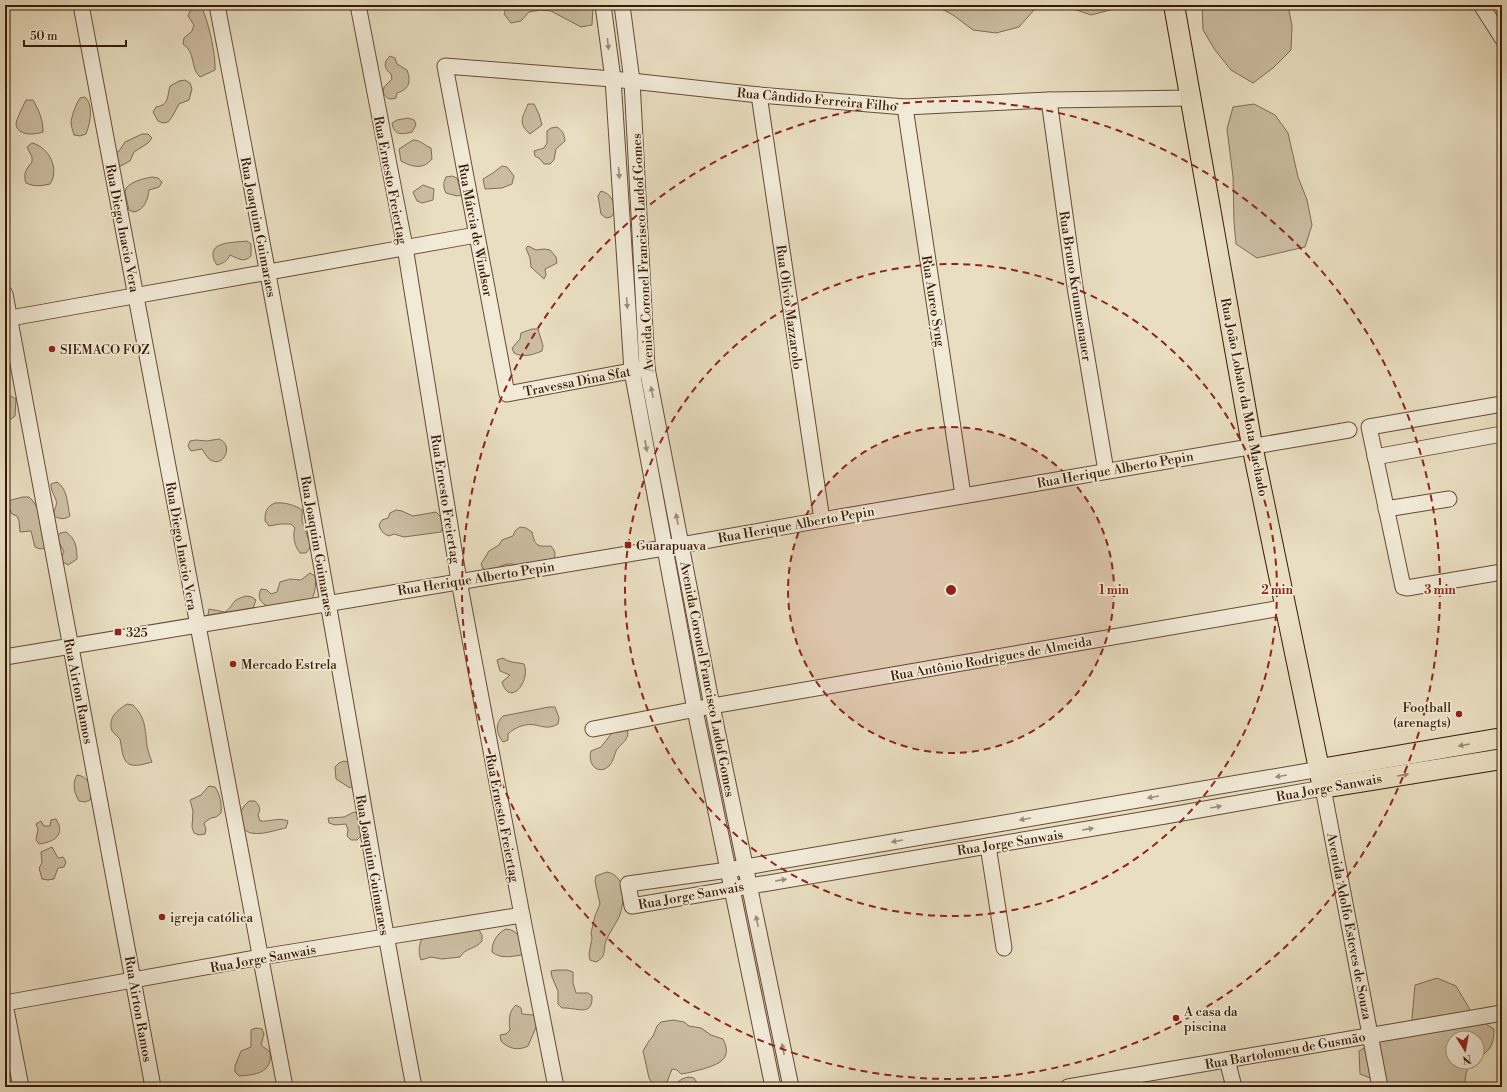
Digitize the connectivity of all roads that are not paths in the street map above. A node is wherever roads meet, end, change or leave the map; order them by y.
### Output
1 (81, 5) edge
2 (216, 5) edge
3 (358, 5) edge
4 (603, 5) edge
5 (622, 5) edge
6 (1174, 5) edge
7 (1481, 5) edge
8 (1502, 38) edge
9 (445, 66) joint
10 (613, 79) junction
11 (632, 81) junction
12 (759, 94) junction
13 (1191, 98) junction
14 (1049, 100) junction
15 (905, 107) junction
16 (476, 235) junction
17 (405, 247) junction
18 (268, 272) junction
19 (5, 294) edge
20 (136, 295) junction
21 (7, 318) edge
22 (648, 368) junction
23 (632, 371) junction
24 (507, 394) joint
25 (1502, 404) edge
26 (1350, 430) dead end
27 (1502, 434) edge
28 (1252, 446) junction
29 (1375, 457) junction
30 (1106, 471) junction
31 (963, 495) junction
32 (1448, 499) dead end
33 (1386, 509) junction
34 (822, 520) junction
35 (682, 545) junction
36 (664, 548) junction
37 (1502, 572) edge
38 (459, 581) junction
39 (328, 603) junction
40 (1287, 607) junction
41 (197, 626) junction
42 (71, 646) junction
43 (5, 657) edge
44 (712, 706) junction
45 (695, 710) junction
46 (593, 729) dead end
47 (1502, 738) edge
48 (1502, 759) edge
49 (1321, 779) junction
50 (988, 846) junction
51 (746, 866) junction
52 (728, 870) junction
53 (750, 885) junction
54 (732, 889) junction
55 (522, 915) junction
56 (385, 937) junction
57 (1004, 948) dead end
58 (261, 957) junction
59 (134, 980) junction
60 (5, 1004) edge
61 (1502, 1013) edge
62 (1371, 1035) junction
63 (1228, 1060) junction
64 (1089, 1085) edge
65 (21, 1087) edge
66 (153, 1087) edge
67 (285, 1087) edge
68 (414, 1087) edge
69 (556, 1087) edge
70 (773, 1087) edge
71 (791, 1087) edge
72 (1068, 1087) edge
73 (1234, 1087) edge
74 (1380, 1087) edge

1 - 20 street, Rua Diego Inacio Vera
2 - 18 street, Rua Joaquim Guimaraes
3 - 17 street, Rua Ernesto Freiertag
4 -> 10 street, Avenida Coronel Francisco Ludof Gomes
5 - 11 street, Avenida Coronel Francisco Ludof Gomes
6 - 13 main road, Rua João Lobato da Mota Machado
7 - 8 street
9 - 10 street, Rua Cândido Ferreira Filho
9 - 16 street, Rua Márcia de Windsor
10 - 11 street, Rua Cândido Ferreira Filho
10 -> 23 street, Avenida Coronel Francisco Ludof Gomes
11 - 12 street, Rua Cândido Ferreira Filho
11 - 22 street, Avenida Coronel Francisco Ludof Gomes
12 - 15 street, Rua Cândido Ferreira Filho
12 - 34 street, Rua Olivio Mazzarolo
13 - 14 street, Rua Cândido Ferreira Filho
13 - 28 main road, Rua João Lobato da Mota Machado
14 - 15 street, Rua Cândido Ferreira Filho
14 - 30 street, Rua Bruno Krummenauer
15 - 31 street, Rua Aureo Syng
16 - 17 street
16 - 24 street, Rua Márcia de Windsor
17 - 18 street
17 - 38 street, Rua Ernesto Freiertag
18 - 20 street
18 - 39 street, Rua Joaquim Guimaraes
19 - 21 street, Rua Airton Ramos
20 - 21 street
20 - 41 street, Rua Diego Inacio Vera
21 - 42 street, Rua Airton Ramos
22 - 23 street, Travessa Dina Sfat
35 -> 22 street, Avenida Coronel Francisco Ludof Gomes
23 - 24 street, Travessa Dina Sfat
23 -> 36 street, Avenida Coronel Francisco Ludof Gomes
25 - 29 street
26 - 28 street, Rua Herique Alberto Pepin
27 - 29 street
28 - 30 street, Rua Herique Alberto Pepin
28 - 40 main road, Rua João Lobato da Mota Machado
29 - 33 street
30 - 31 street, Rua Herique Alberto Pepin
31 - 34 street, Rua Herique Alberto Pepin
32 - 33 street
33 - 37 street
34 - 35 street, Rua Herique Alberto Pepin
35 - 36 street, Rua Herique Alberto Pepin
35 - 44 street, Avenida Coronel Francisco Ludof Gomes
36 - 38 street, Rua Herique Alberto Pepin
36 - 45 street, Avenida Coronel Francisco Ludof Gomes
38 - 39 street, Rua Herique Alberto Pepin
38 - 55 street, Rua Ernesto Freiertag
39 - 41 street, Rua Herique Alberto Pepin
39 - 56 street, Rua Joaquim Guimaraes
40 - 44 street, Rua Antônio Rodrigues de Almeida
40 - 49 main road, Rua João Lobato da Mota Machado
41 - 42 street, Rua Herique Alberto Pepin
41 - 58 street, Rua Diego Inacio Vera
42 - 43 street, Rua Herique Alberto Pepin
42 - 59 street, Rua Airton Ramos
44 - 45 street, Rua Antônio Rodrigues de Almeida
44 - 51 street, Avenida Coronel Francisco Ludof Gomes
45 - 46 street, Rua Antônio Rodrigues de Almeida
45 - 52 street, Avenida Coronel Francisco Ludof Gomes
47 -> 49 main road, Rua Jorge Sanwais
49 -> 48 main road, Rua Jorge Sanwais
50 -> 49 street, Rua Jorge Sanwais
49 -> 51 street, Rua Jorge Sanwais
49 - 62 street, Avenida Adolfo Esteves de Souza
53 -> 50 street, Rua Jorge Sanwais
50 - 57 street
51 - 52 street, Rua Jorge Sanwais
51 - 53 street, Avenida Coronel Francisco Ludof Gomes
52 - 54 street, Avenida Coronel Francisco Ludof Gomes
52 - 54 street, Rua Jorge Sanwais
53 - 54 street, Rua Jorge Sanwais
71 -> 53 street, Avenida Coronel Francisco Ludof Gomes
54 - 70 street, Avenida Coronel Francisco Ludof Gomes
55 - 56 street, Rua Jorge Sanwais
55 - 69 street, Rua Ernesto Freiertag
56 - 58 street, Rua Jorge Sanwais
56 - 68 street, Rua Joaquim Guimaraes
58 - 59 street, Rua Jorge Sanwais
58 - 67 street, Rua Diego Inacio Vera
59 - 60 street, Rua Jorge Sanwais
59 - 66 street, Rua Airton Ramos
60 - 65 street
61 - 62 street, Rua Bartolomeu de Gusmão
62 - 63 street, Rua Bartolomeu de Gusmão
62 - 74 street, Avenida Adolfo Esteves de Souza
63 - 64 street, Rua Bartolomeu de Gusmão
63 - 73 street
64 - 72 street, Rua Bartolomeu de Gusmão

